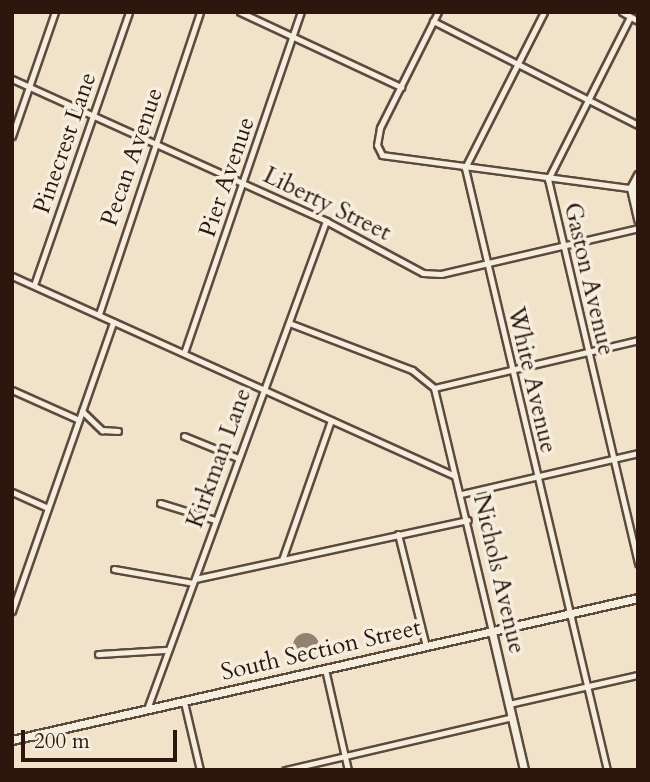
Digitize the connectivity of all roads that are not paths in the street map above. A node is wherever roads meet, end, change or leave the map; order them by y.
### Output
1 (55, 12) edge
2 (129, 12) edge
3 (200, 12) edge
4 (240, 12) edge
5 (301, 12) edge
6 (438, 12) edge
7 (544, 12) edge
8 (622, 12) edge
9 (630, 17) junction
10 (433, 21) junction
11 (638, 21) edge
12 (293, 36) junction
13 (517, 66) junction
14 (12, 79) edge
15 (29, 87) junction
16 (401, 87) junction
17 (587, 98) junction
18 (93, 115) junction
19 (638, 125) edge
20 (12, 136) edge
21 (155, 142) junction
22 (465, 168) junction
23 (638, 175) edge
24 (548, 179) junction
25 (244, 183) junction
26 (635, 188) edge
27 (638, 219) edge
28 (326, 221) junction
29 (638, 228) edge
30 (563, 246) junction
31 (488, 263) junction
32 (12, 275) edge
33 (34, 285) junction
34 (99, 314) junction
35 (113, 322) junction
36 (289, 323) junction
37 (638, 340) edge
38 (589, 352) junction
39 (184, 353) junction
40 (512, 370) junction
41 (434, 388) junction
42 (264, 389) junction
43 (12, 390) edge
44 (82, 411) junction
45 (79, 420) junction
46 (331, 420) junction
47 (118, 431) dead end
48 (184, 436) dead end
49 (638, 453) edge
50 (238, 458) junction
51 (613, 459) junction
52 (455, 476) junction
53 (536, 478) junction
54 (12, 492) edge
55 (461, 494) junction
56 (160, 503) dead end
57 (48, 508) junction
58 (215, 520) junction
59 (468, 520) junction
60 (398, 534) junction
61 (282, 560) junction
62 (638, 564) edge
63 (114, 569) dead end
64 (194, 581) junction
65 (12, 584) edge
66 (20, 588) junction
67 (638, 598) edge
68 (12, 611) edge
69 (567, 614) junction
70 (492, 632) junction
71 (426, 646) junction
72 (166, 650) junction
73 (98, 654) dead end
74 (325, 669) junction
75 (638, 675) edge
76 (587, 685) junction
77 (184, 702) junction
78 (509, 704) junction
79 (147, 709) junction
80 (512, 718) junction
81 (12, 740) edge
82 (345, 756) junction
83 (200, 770) edge
84 (285, 770) edge
85 (348, 770) edge
86 (524, 770) edge
87 (607, 770) edge

1 - 15 street
2 - 18 street, Pinecrest Lane
3 - 21 street, Pecan Avenue
4 - 12 street
5 - 12 street, Pier Avenue
6 - 10 street
7 - 13 street
8 - 9 street
9 - 11 street
9 - 17 street, Gaston Avenue
10 - 13 street
10 - 16 street
12 - 16 street
12 - 25 street, Pier Avenue
13 - 17 street
13 - 22 street
14 - 15 street, Liberty Street
15 - 18 street, Liberty Street
15 - 20 street
16 - 22 street
17 - 19 street
17 - 24 street, Gaston Avenue
18 - 21 street, Liberty Street
18 - 33 street, Pinecrest Lane
21 - 25 street, Liberty Street
21 - 34 street, Pecan Avenue
22 - 24 street
22 - 31 street, White Avenue
23 - 26 street
24 - 26 street
24 - 30 street, Gaston Avenue
25 - 28 street, Liberty Street
25 - 39 street, Pier Avenue
26 - 27 street
28 - 31 street, Liberty Street
28 - 36 street, Kirkman Lane
29 - 30 street, Liberty Street
30 - 31 street, Liberty Street
30 - 38 street, Gaston Avenue
31 - 40 street, White Avenue
32 - 33 street
33 - 34 street
34 - 35 street
35 - 39 street
35 - 44 street
36 - 41 street
36 - 42 street, Kirkman Lane
37 - 38 street
38 - 40 street
38 - 51 street, Gaston Avenue
39 - 42 street
40 - 41 street
40 - 53 street, White Avenue
41 - 52 street, Nichols Avenue
42 - 46 street
42 - 50 street, Kirkman Lane
43 - 45 street
44 - 45 street
44 - 47 street
45 - 57 street
46 - 52 street
46 - 61 street
48 - 50 street
49 - 51 street
50 - 58 street, Kirkman Lane
51 - 53 street
51 - 62 street, Gaston Avenue
52 - 55 street, Nichols Avenue
53 - 55 street
53 - 69 street, White Avenue
54 - 57 street
55 - 59 street, Nichols Avenue
56 - 58 street
57 - 66 street
58 - 64 street, Kirkman Lane
59 - 60 street
59 - 70 street, Nichols Avenue
60 - 61 street
60 - 71 street
61 - 64 street
63 - 64 street
64 - 72 street, Kirkman Lane
65 - 66 street
66 - 68 street
67 - 69 street, South Section Street
69 - 70 street, South Section Street
69 - 76 street, White Avenue
70 - 71 street, South Section Street
70 - 78 street, Nichols Avenue
71 - 74 street, South Section Street
72 - 73 street
72 - 79 street, Kirkman Lane
74 - 77 street, South Section Street
74 - 82 street
75 - 76 street
76 - 78 street
76 - 87 street, White Avenue
77 - 79 street, South Section Street
77 - 83 street
78 - 80 street, Nichols Avenue
79 - 81 street, South Section Street
80 - 82 street
80 - 86 street, Nichols Avenue
82 - 84 street
82 - 85 street

